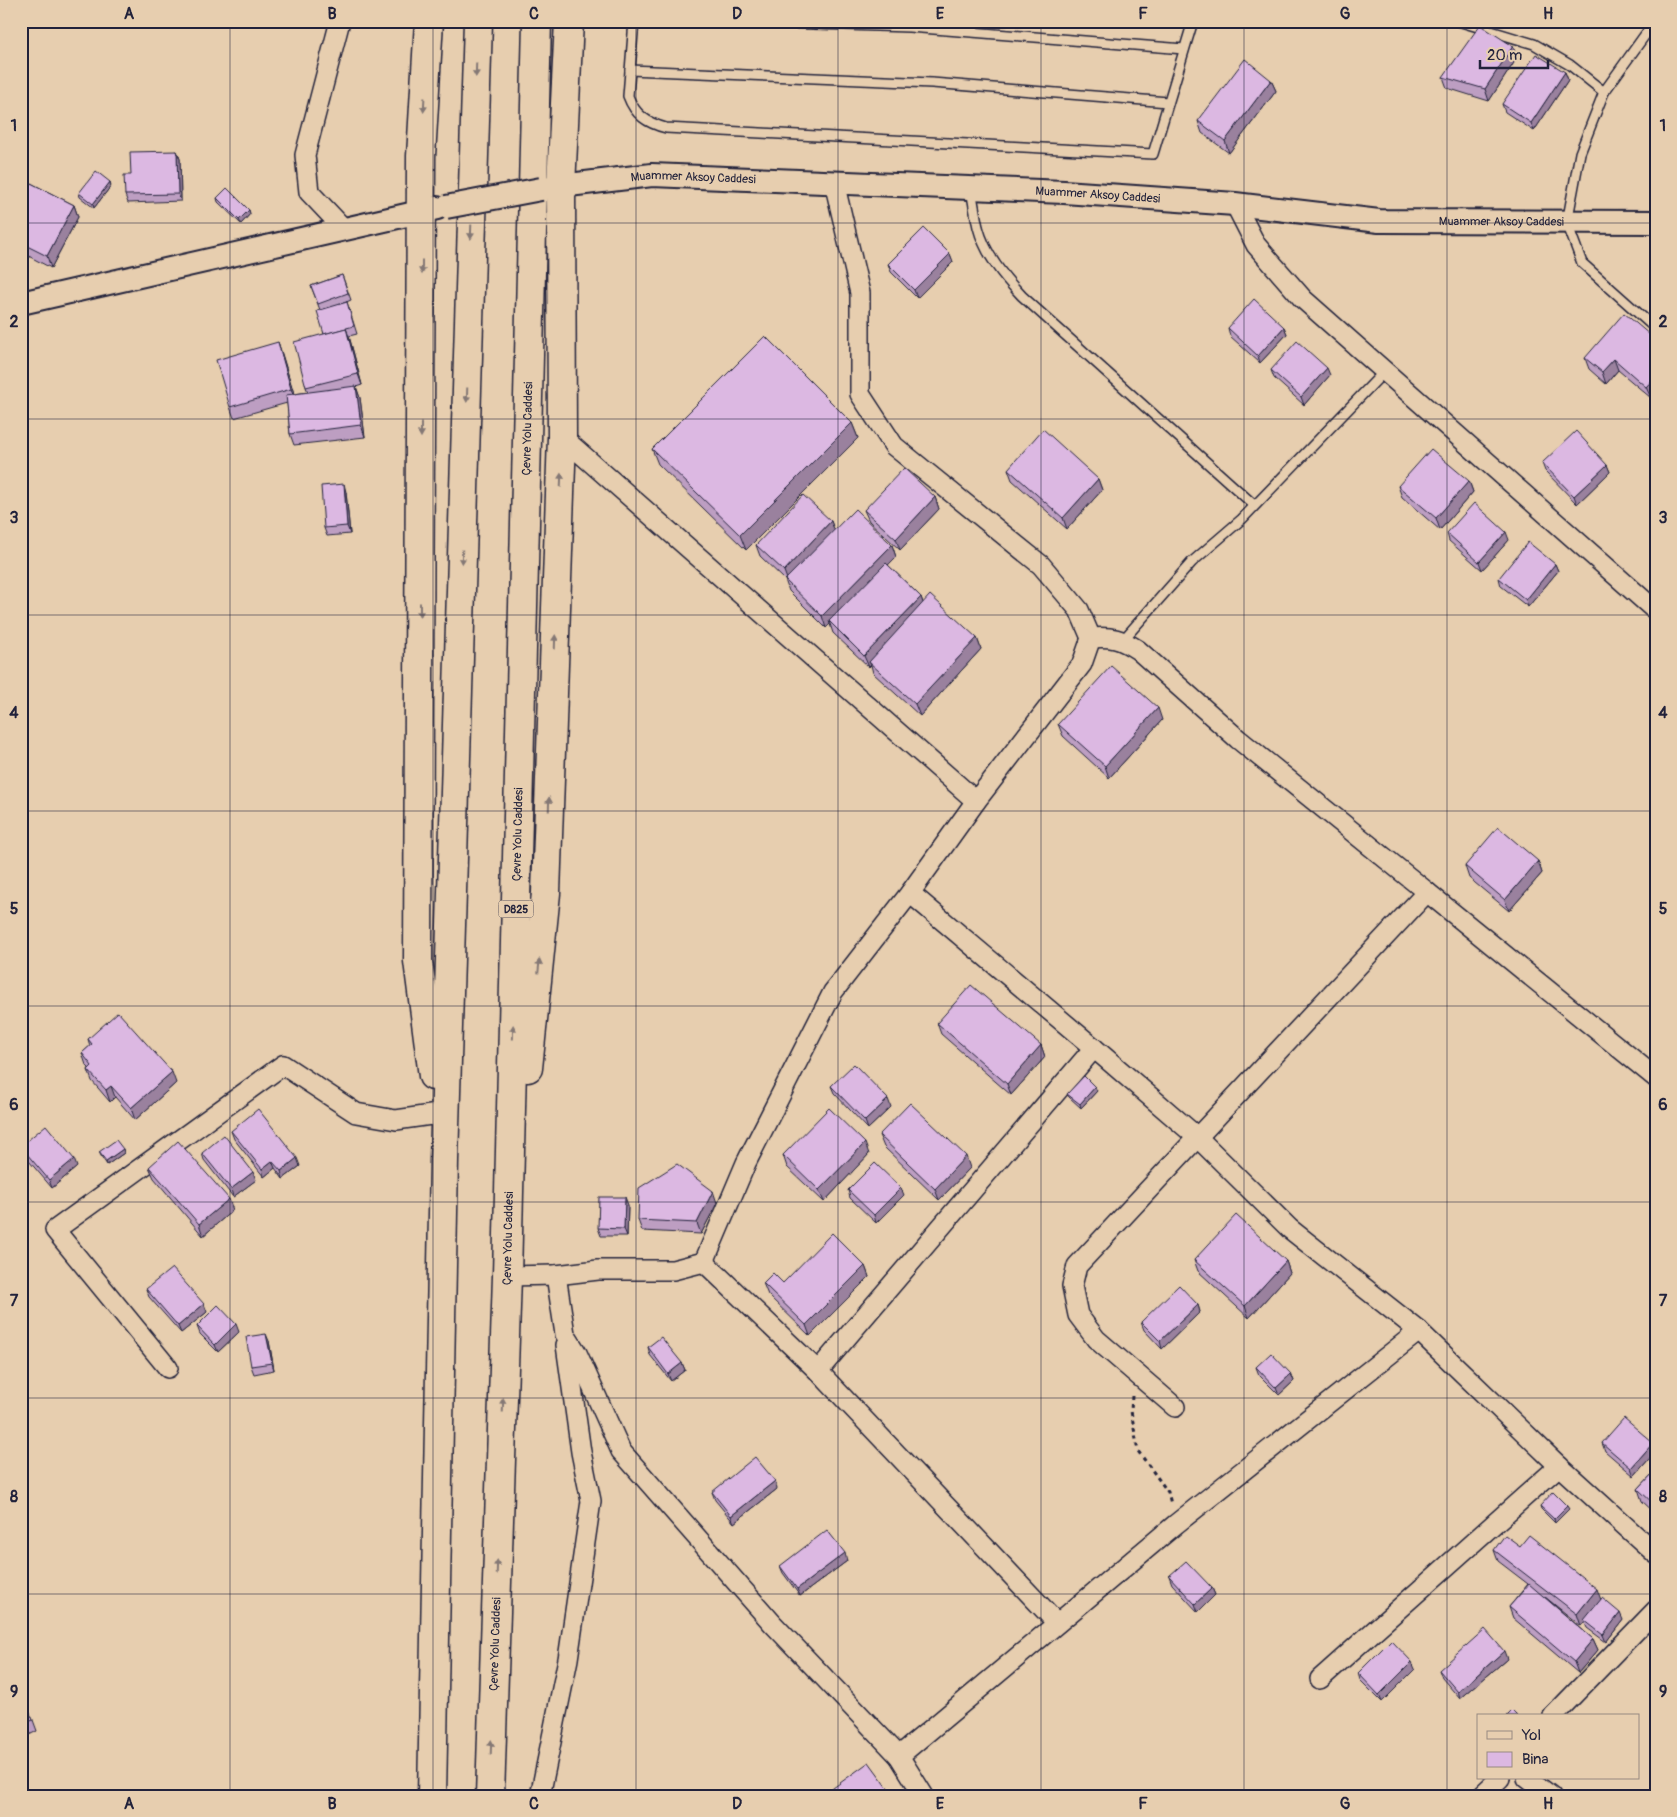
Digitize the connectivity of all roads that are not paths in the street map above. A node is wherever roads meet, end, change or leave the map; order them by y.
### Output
1 (340, 21) edge
2 (429, 21) edge
3 (478, 21) edge
4 (537, 21) edge
5 (569, 21) edge
6 (634, 21) edge
7 (714, 21) edge
8 (1193, 21) edge
9 (1458, 21) edge
10 (1656, 21) edge
11 (1184, 49) junction
12 (630, 70) junction
13 (1604, 92) junction
14 (1168, 102) junction
15 (834, 182) junction
16 (551, 188) junction
17 (971, 188) junction
18 (1235, 204) junction
19 (434, 209) junction
20 (1656, 222) edge
21 (1567, 223) junction
22 (344, 229) junction
23 (21, 303) edge
24 (1656, 329) edge
25 (1385, 371) junction
26 (562, 437) junction
27 (1254, 505) junction
28 (1656, 610) edge
29 (1091, 638) junction
30 (1124, 640) junction
31 (976, 801) junction
32 (1427, 892) junction
33 (910, 893) junction
34 (1094, 1048) junction
35 (1656, 1078) edge
36 (438, 1114) junction
37 (1197, 1137) junction
38 (444, 1160) junction
39 (704, 1262) junction
40 (556, 1274) junction
41 (507, 1276) junction
42 (1418, 1331) junction
43 (565, 1334) junction
44 (168, 1368) dead end
45 (818, 1371) junction
46 (1175, 1407) dead end
47 (1559, 1466) junction
48 (1656, 1554) edge
49 (1656, 1610) edge
50 (1057, 1623) junction
51 (1320, 1679) dead end
52 (1555, 1714) edge
53 (898, 1756) junction
54 (1498, 1780) edge
55 (1530, 1780) edge
56 (432, 1796) edge
57 (490, 1796) edge
58 (540, 1796) edge
59 (924, 1796) edge
60 (1481, 1796) edge
61 (1552, 1796) edge

1 - 22 street
2 -> 19 highway
3 -> 38 highway
41 -> 4 highway, Çevre Yolu Caddesi / D825
5 - 16 highway
6 - 12 lane
7 - 11 lane
8 - 11 lane
9 - 13 lane
10 - 13 lane
11 - 14 lane
12 - 14 lane
12 - 14 lane
13 - 21 lane
15 - 16 street, Muammer Aksoy Caddesi
15 - 17 street, Muammer Aksoy Caddesi
15 - 29 street
16 - 19 street, Muammer Aksoy Caddesi, bridge
16 - 26 highway
17 - 18 street, Muammer Aksoy Caddesi
17 - 27 lane
18 - 21 street, Muammer Aksoy Caddesi
18 - 25 street
19 - 22 street, Muammer Aksoy Caddesi
19 -> 36 highway
20 - 21 street, Muammer Aksoy Caddesi
21 - 24 lane
22 - 23 street, Muammer Aksoy Caddesi
25 - 27 lane
25 - 28 street
26 - 31 street
41 -> 26 highway
27 - 30 lane
29 - 30 street
29 - 31 street
30 - 32 street
31 - 33 street
32 - 35 street
32 - 37 street
33 - 34 street
33 - 39 street
34 - 37 street
34 - 45 street
36 - 38 highway
36 - 44 street
37 - 42 street
37 - 46 street
38 - 56 highway
39 - 40 street
39 - 45 street
40 - 41 street
40 - 43 street
57 -> 41 highway, Çevre Yolu Caddesi / D825
42 - 47 street
42 - 50 street
43 - 53 street
43 - 58 street
45 - 50 street
47 - 48 street
47 - 51 street
49 - 52 street
50 - 53 street
53 - 59 street
54 - 60 street
55 - 61 street

